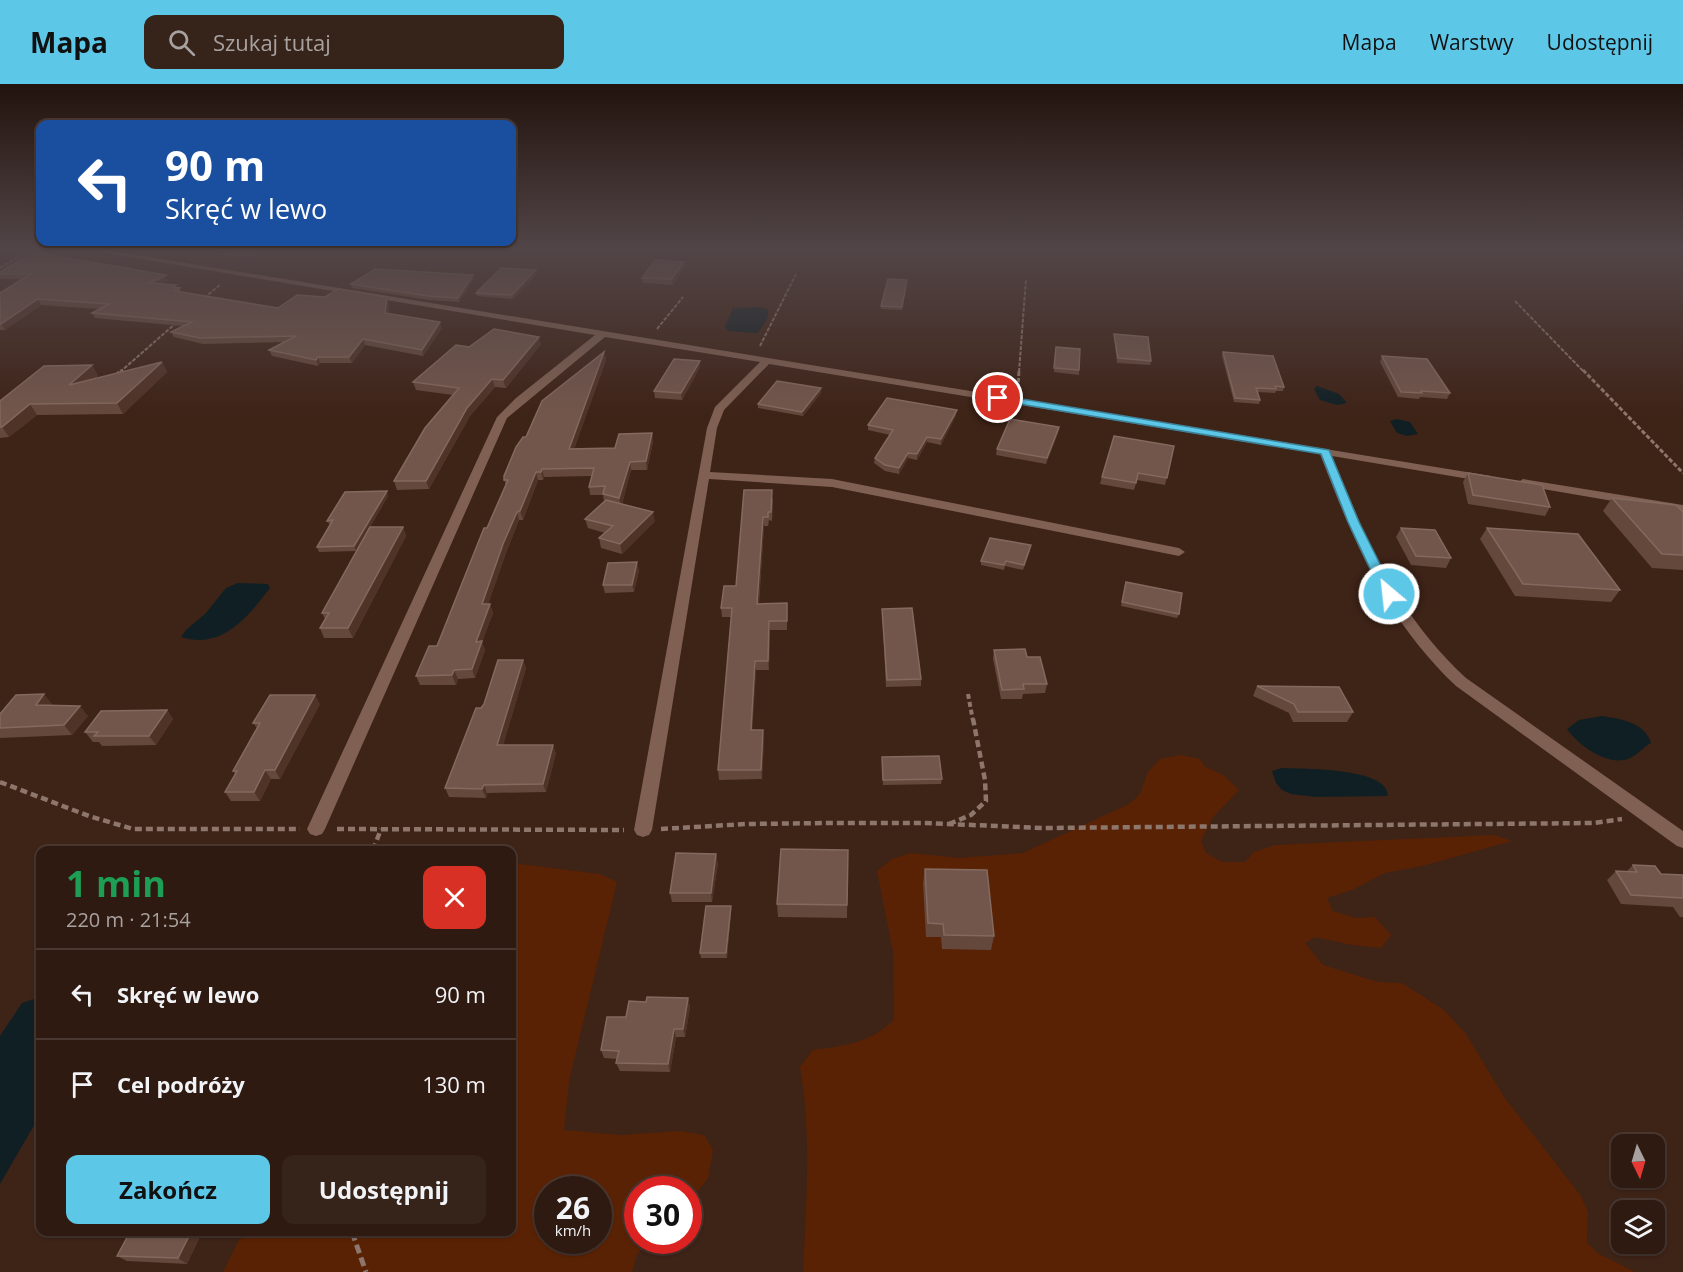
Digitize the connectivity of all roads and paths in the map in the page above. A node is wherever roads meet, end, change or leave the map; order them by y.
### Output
1 (417, 303) edge
2 (677, 303) edge
3 (784, 303) edge
4 (1024, 303) edge
5 (1516, 303) edge
6 (179, 320) edge
7 (602, 334) junction
8 (648, 341) junction
9 (760, 360) junction
10 (116, 375) edge
11 (1017, 401) junction
12 (1325, 452) junction
13 (1683, 473) edge
14 (705, 475) junction
15 (1498, 479) edge
16 (1510, 481) edge
17 (1683, 509) edge
18 (1179, 552) dead end
19 (968, 694) dead end
20 (1649, 815) junction
21 (949, 824) junction
22 (316, 829) dead end
23 (381, 829) dead end
24 (643, 830) joint
25 (1683, 841) edge
26 (375, 846) edge
27 (353, 1236) edge
28 (366, 1272) edge

1 - 7 street
2 - 8 path
3 - 9 path
4 - 11 path
5 - 13 path
6 - 10 path
7 - 8 street
7 - 22 street
8 - 9 street
9 - 11 street
9 - 14 street
11 - 12 street
12 - 15 street
12 - 20 street
14 - 18 street
14 - 24 street
16 - 17 street
19 - 21 path
20 - 21 path
20 - 25 street
21 - 24 path
23 - 26 path
27 - 28 path

